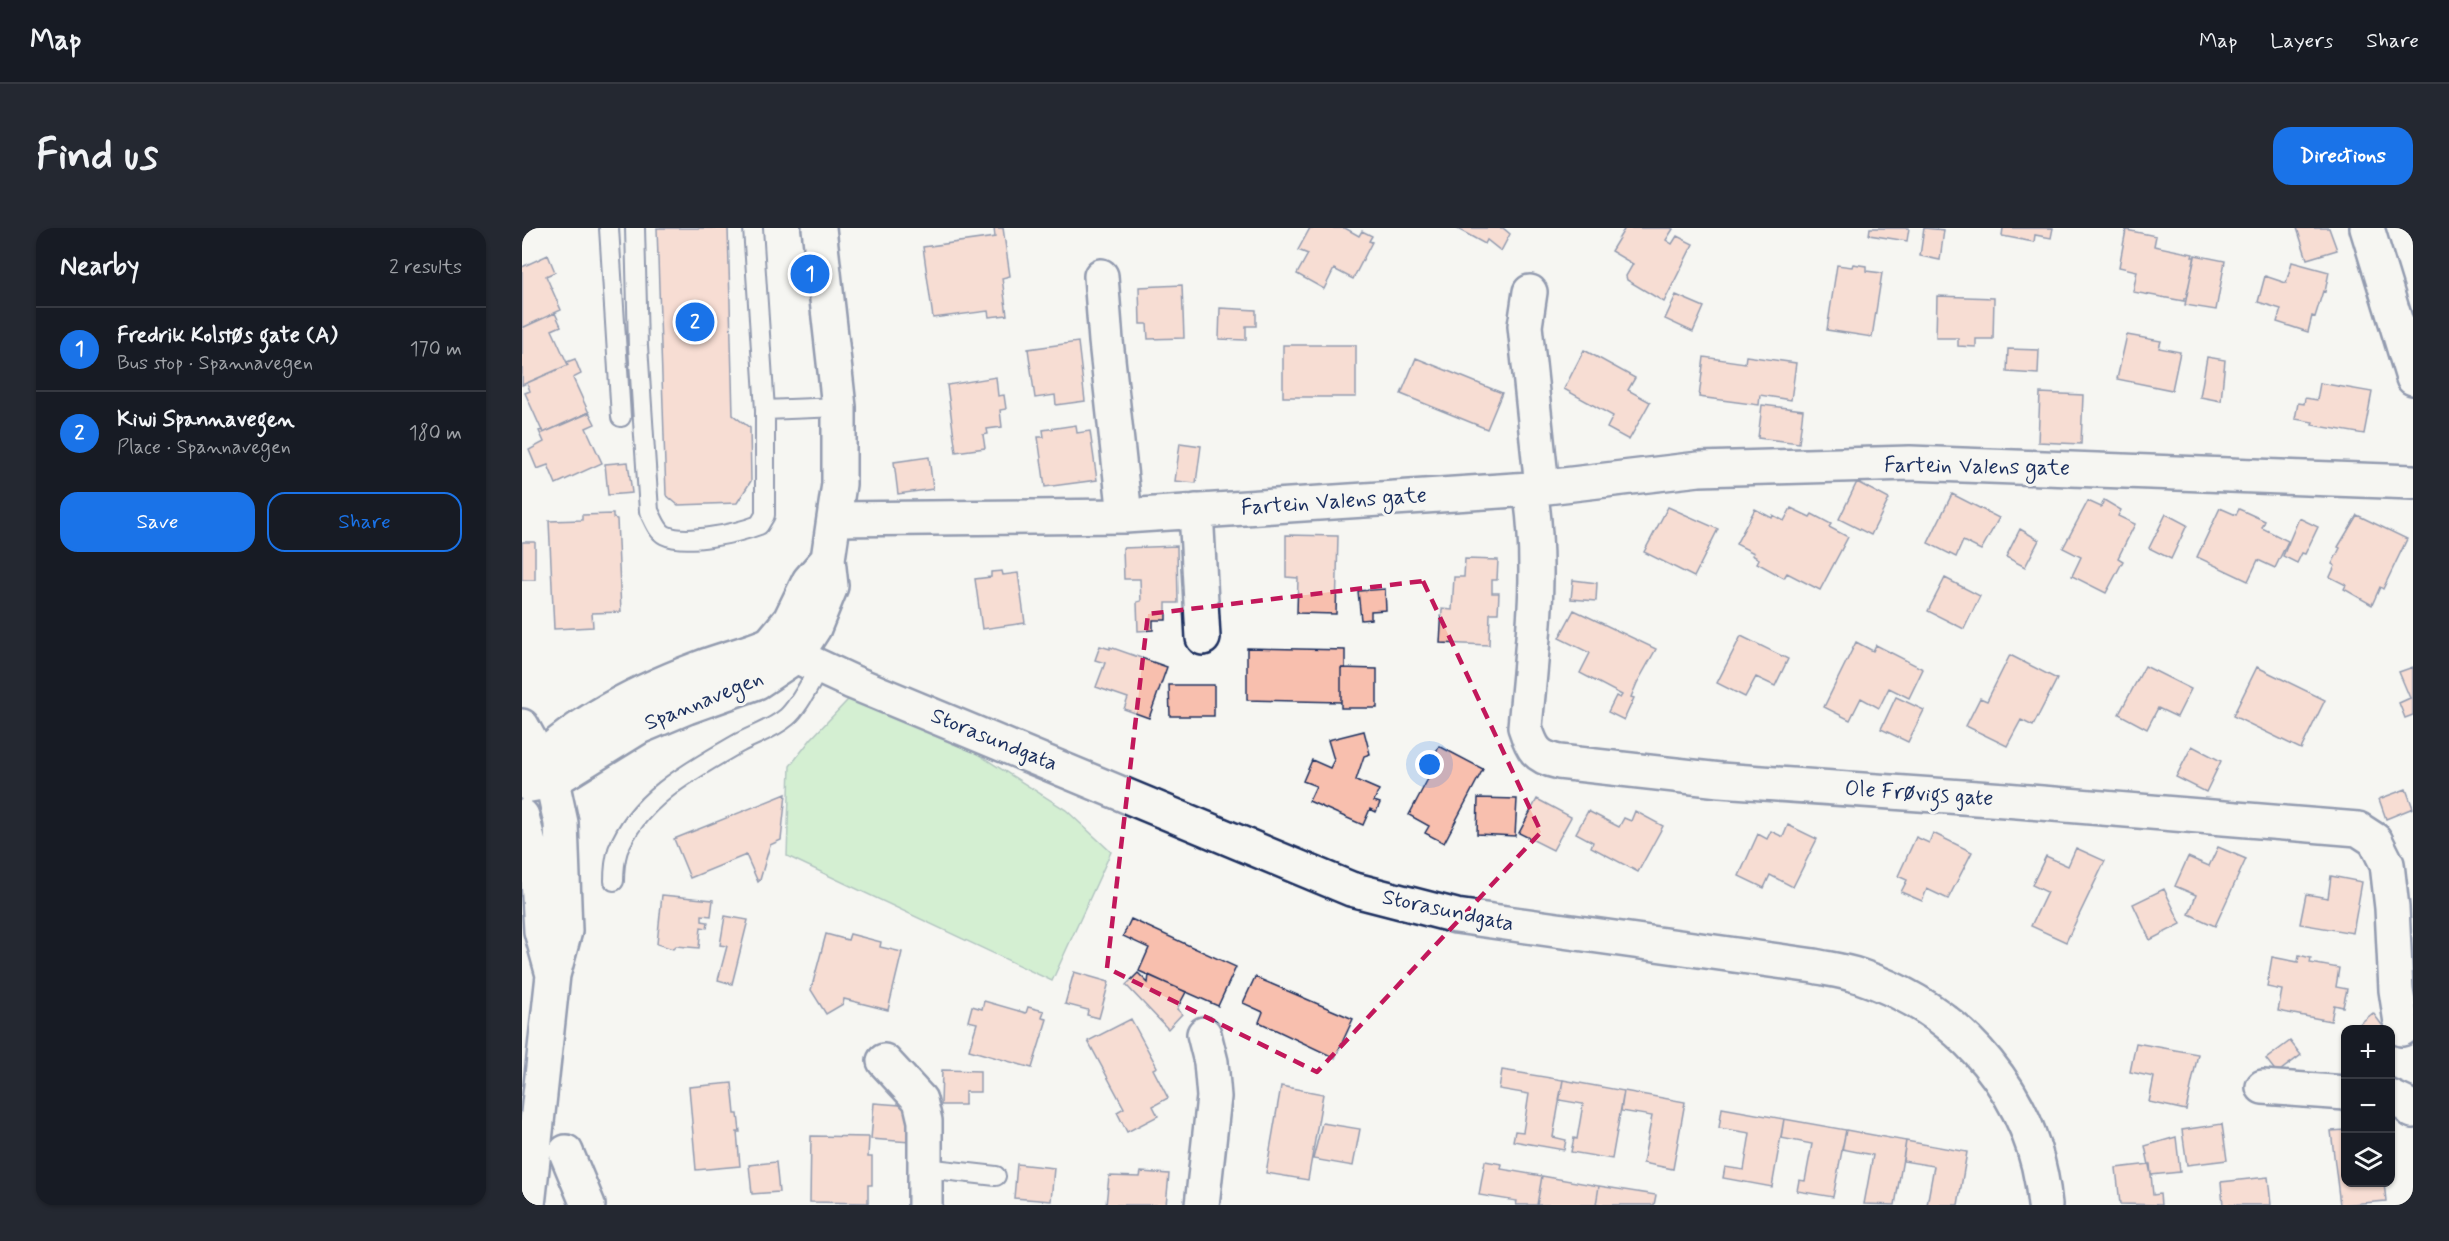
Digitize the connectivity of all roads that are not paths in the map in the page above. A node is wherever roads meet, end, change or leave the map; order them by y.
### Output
1 (609, 228) edge
2 (635, 228) edge
3 (753, 228) edge
4 (819, 228) edge
5 (2367, 228) edge
6 (1101, 276) dead end
7 (1530, 292) dead end
8 (2403, 308) edge
9 (2413, 378) edge
10 (839, 407) junction
11 (765, 410) junction
12 (621, 417) dead end
13 (2413, 482) edge
14 (1536, 488) junction
15 (1196, 511) junction
16 (1125, 516) junction
17 (835, 519) junction
18 (1203, 638) dead end
19 (795, 656) junction
20 (522, 726) edge
21 (534, 776) edge
22 (522, 816) edge
23 (614, 881) dead end
24 (543, 930) edge
25 (2402, 1029) dead end
26 (1204, 1034) dead end
27 (884, 1061) dead end
28 (2263, 1087) dead end
29 (2341, 1093) edge
30 (2395, 1099) edge
31 (2413, 1111) edge
32 (566, 1152) dead end
33 (925, 1168) junction
34 (996, 1176) dead end
35 (528, 1205) edge
36 (588, 1205) edge
37 (925, 1205) edge
38 (1202, 1205) edge
39 (2045, 1205) edge

1 - 12 lane
2 - 11 lane
3 - 11 lane
4 - 10 street, Spannavegen
5 - 8 street
6 - 16 street
7 - 14 street
8 - 9 street
10 - 11 lane
10 - 17 street, Spannavegen
13 - 14 street, Fartein Valens gate
14 - 15 street, Fartein Valens gate
14 - 25 street, Ole Frøvigs gate
15 - 16 street, Fartein Valens gate
15 - 18 street
16 - 17 street, Fartein Valens gate
17 - 19 street, Spannavegen
19 - 21 street, Spannavegen
19 - 23 lane, Spannavegen
19 - 39 street, Storasundgata
20 - 21 street
21 - 24 street
22 - 24 street
24 - 35 street
26 - 38 street
27 - 33 street
28 - 29 street
30 - 31 street
32 - 36 street
33 - 34 lane
33 - 37 street

